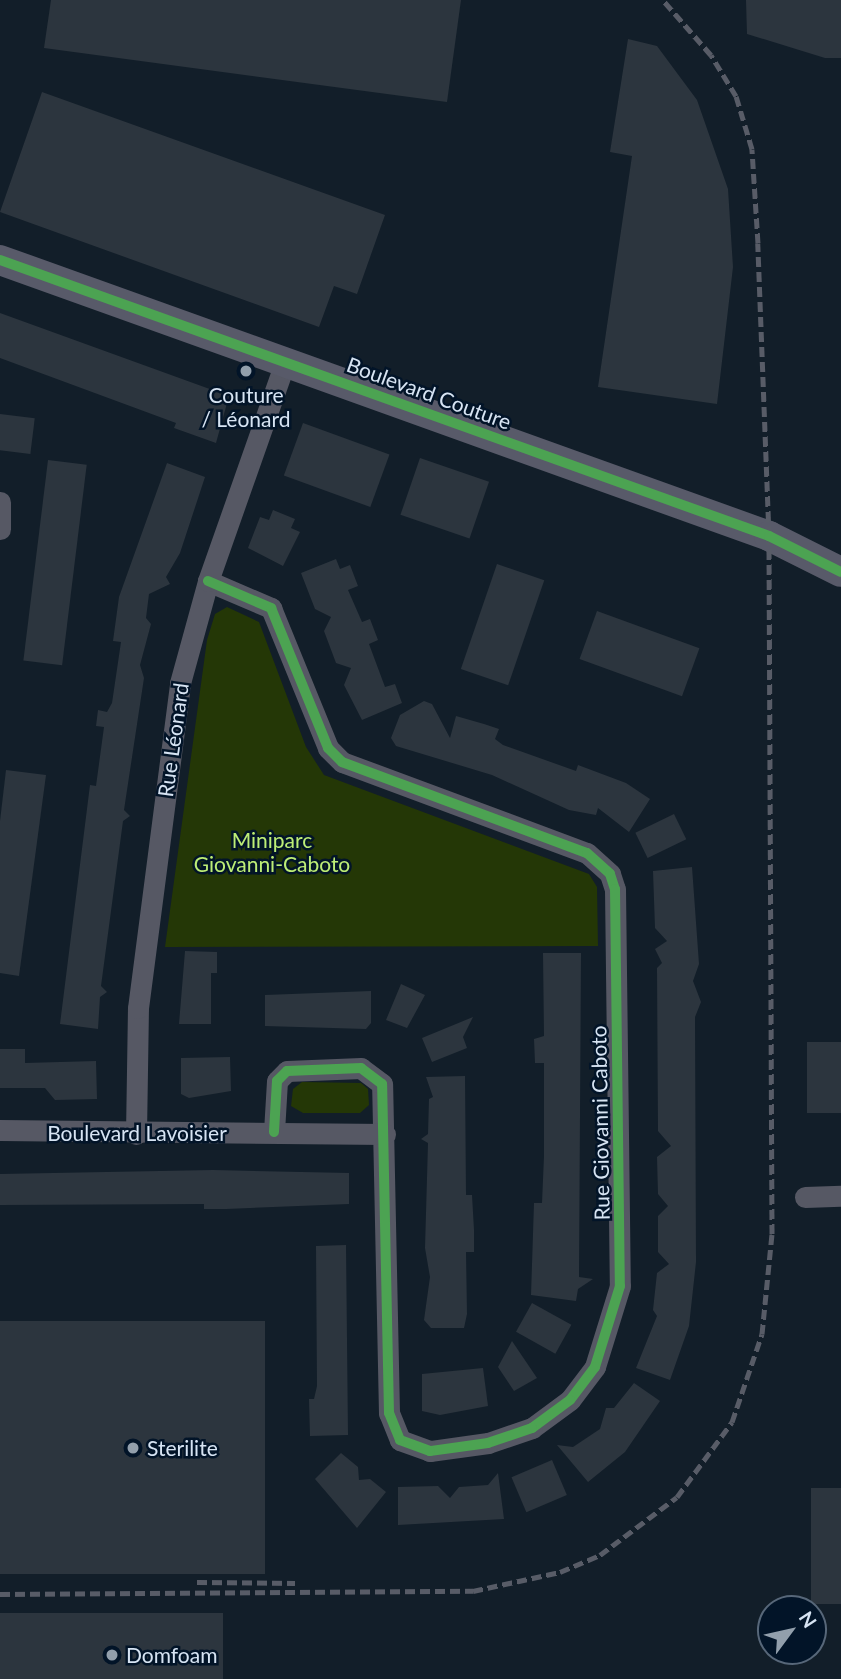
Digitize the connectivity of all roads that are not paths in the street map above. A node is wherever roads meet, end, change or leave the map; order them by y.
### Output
1 (0, 260) edge
2 (285, 362) junction
3 (0, 502) edge
4 (0, 529) edge
5 (841, 572) edge
6 (208, 580) junction
7 (0, 1130) edge
8 (274, 1132) junction
9 (136, 1134) junction
10 (386, 1134) junction
11 (841, 1196) edge
12 (805, 1197) dead end

1 - 2 street, Boulevard Couture
2 - 5 street, Boulevard Couture
2 - 6 street, Rue Léonard
3 - 4 street
6 - 9 street, Rue Léonard
6 - 10 street, Rue Giovanni Caboto
7 - 9 street, Boulevard Lavoisier
8 - 9 street, Boulevard Lavoisier
8 - 10 street, Boulevard Lavoisier
8 - 10 street
11 - 12 street

